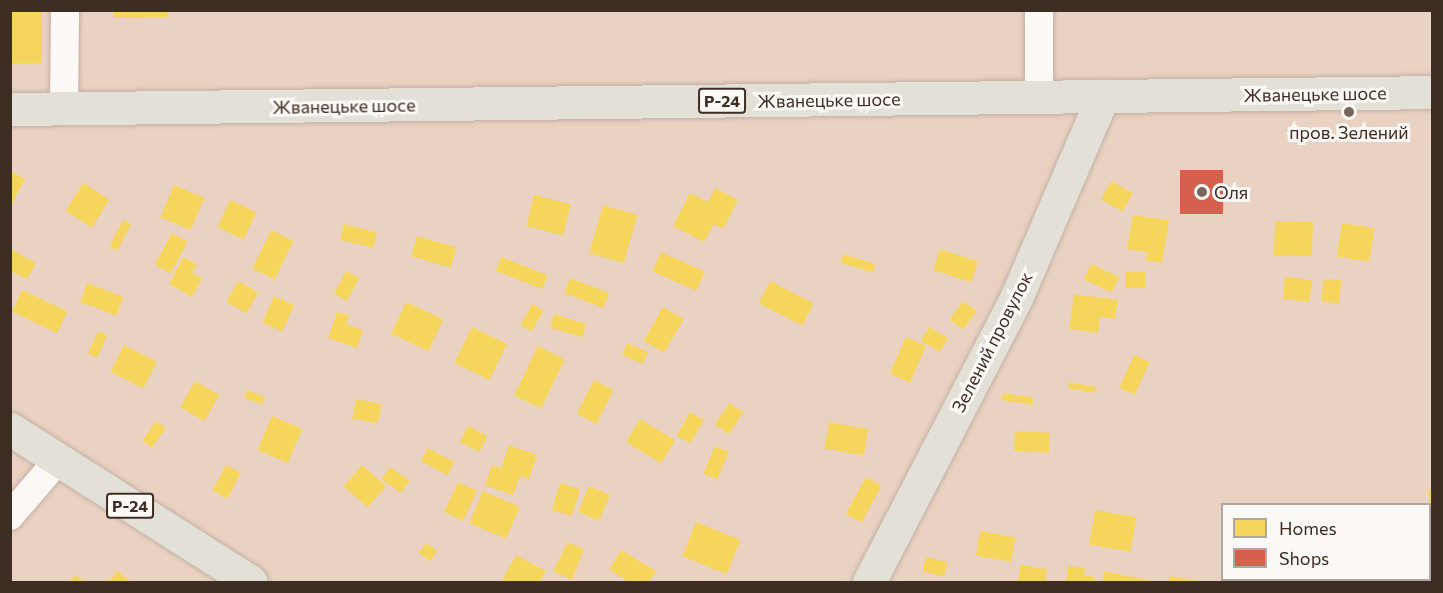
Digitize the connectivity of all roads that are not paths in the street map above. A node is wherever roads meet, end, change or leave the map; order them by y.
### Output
1 (65, 10) edge
2 (1040, 10) edge
3 (1432, 92) edge
4 (1103, 96) junction
5 (1040, 97) junction
6 (10, 109) edge
7 (64, 109) junction
8 (10, 429) edge
9 (58, 460) junction
10 (10, 516) edge
11 (251, 582) edge
12 (869, 582) edge

1 - 7 street
2 - 5 street
3 - 4 main road, Жванецьке шосе / Р-24
4 - 5 main road, Жванецьке шосе / Р-24
4 - 12 main road, Зелений провулок
5 - 7 main road, Жванецьке шосе / Р-24
6 - 7 main road, Жванецьке шосе / Р-24
8 - 9 main road, Р-24
9 - 10 street
9 - 11 main road, Р-24

